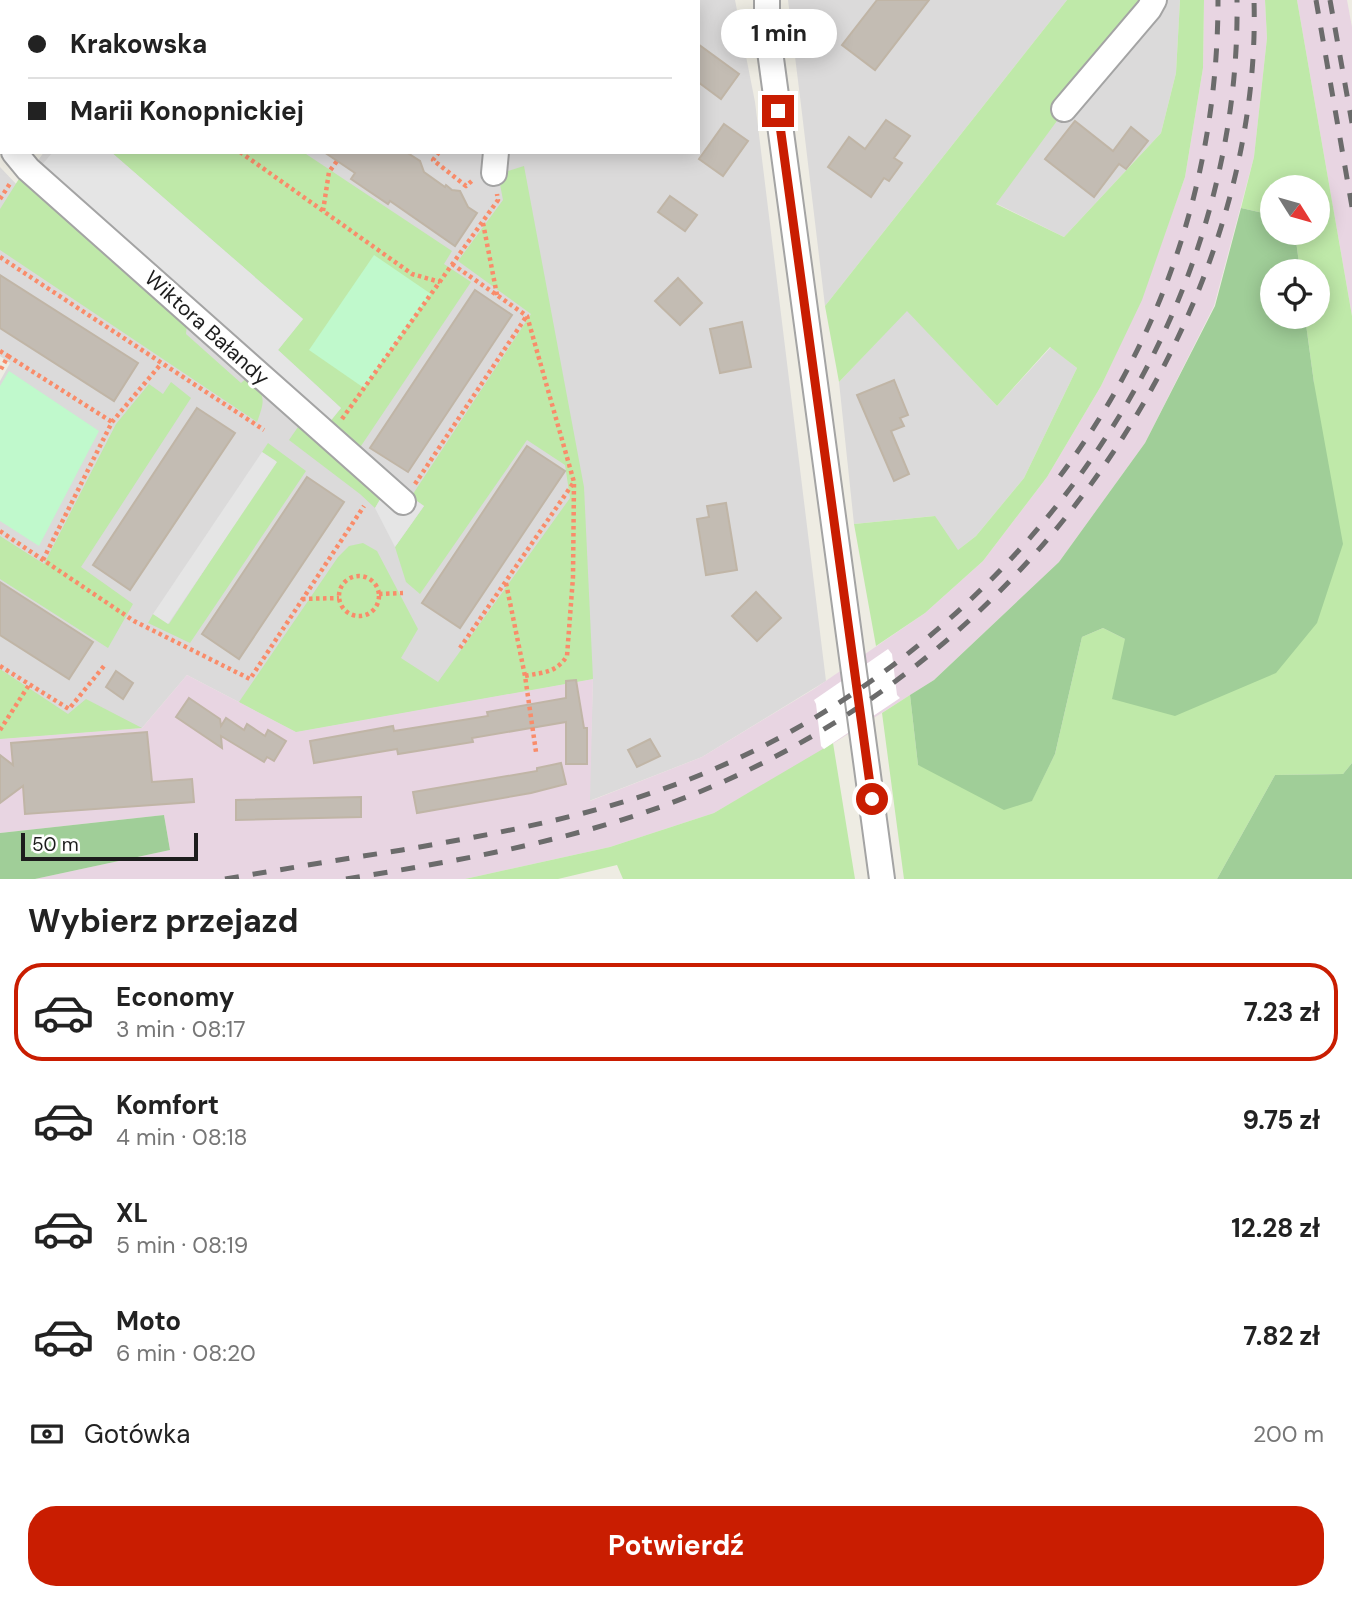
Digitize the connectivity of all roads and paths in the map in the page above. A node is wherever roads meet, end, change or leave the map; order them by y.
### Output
1 (757, 0) edge
2 (767, 0) edge
3 (1154, 0) edge
4 (767, 29) junction
5 (1064, 109) dead end
6 (16, 154) edge
7 (243, 154) edge
8 (438, 154) edge
9 (337, 161) dead end
10 (495, 163) edge
11 (323, 211) junction
12 (483, 222) junction
13 (0, 257) edge
14 (452, 264) junction
15 (440, 282) junction
16 (496, 295) junction
17 (527, 316) junction
18 (0, 351) edge
19 (8, 356) junction
20 (161, 364) junction
21 (0, 371) edge
22 (112, 422) junction
23 (264, 430) dead end
24 (329, 437) junction
25 (574, 482) junction
26 (403, 502) joint
27 (364, 506) dead end
28 (0, 531) edge
29 (43, 560) junction
30 (506, 582) junction
31 (404, 593) dead end
32 (379, 594) junction
33 (339, 598) junction
34 (302, 599) junction
35 (460, 648) dead end
36 (0, 666) edge
37 (104, 666) dead end
38 (525, 676) junction
39 (29, 685) junction
40 (0, 730) edge
41 (536, 752) dead end
42 (882, 879) edge

1 - 4 street
2 - 4 street
3 - 5 street
4 - 42 street
6 - 24 street, Wiktora Bałandy
7 - 11 path
8 - 10 path
9 - 11 path
10 - 12 path
11 - 15 path
12 - 14 path
12 - 16 path
13 - 20 path
14 - 15 path
14 - 16 path
15 - 24 path
16 - 17 path
17 - 25 path
17 - 26 path
18 - 19 path
19 - 21 path
19 - 22 path
20 - 22 path
20 - 23 path
22 - 29 path
24 - 26 street, Wiktora Bałandy
25 - 30 path
25 - 38 path
27 - 34 path
28 - 29 path
29 - 34 path
30 - 35 path
30 - 38 path
31 - 32 path
32 - 33 path
32 - 33 path
33 - 34 path
36 - 39 path
37 - 39 path
38 - 41 path
39 - 40 path

